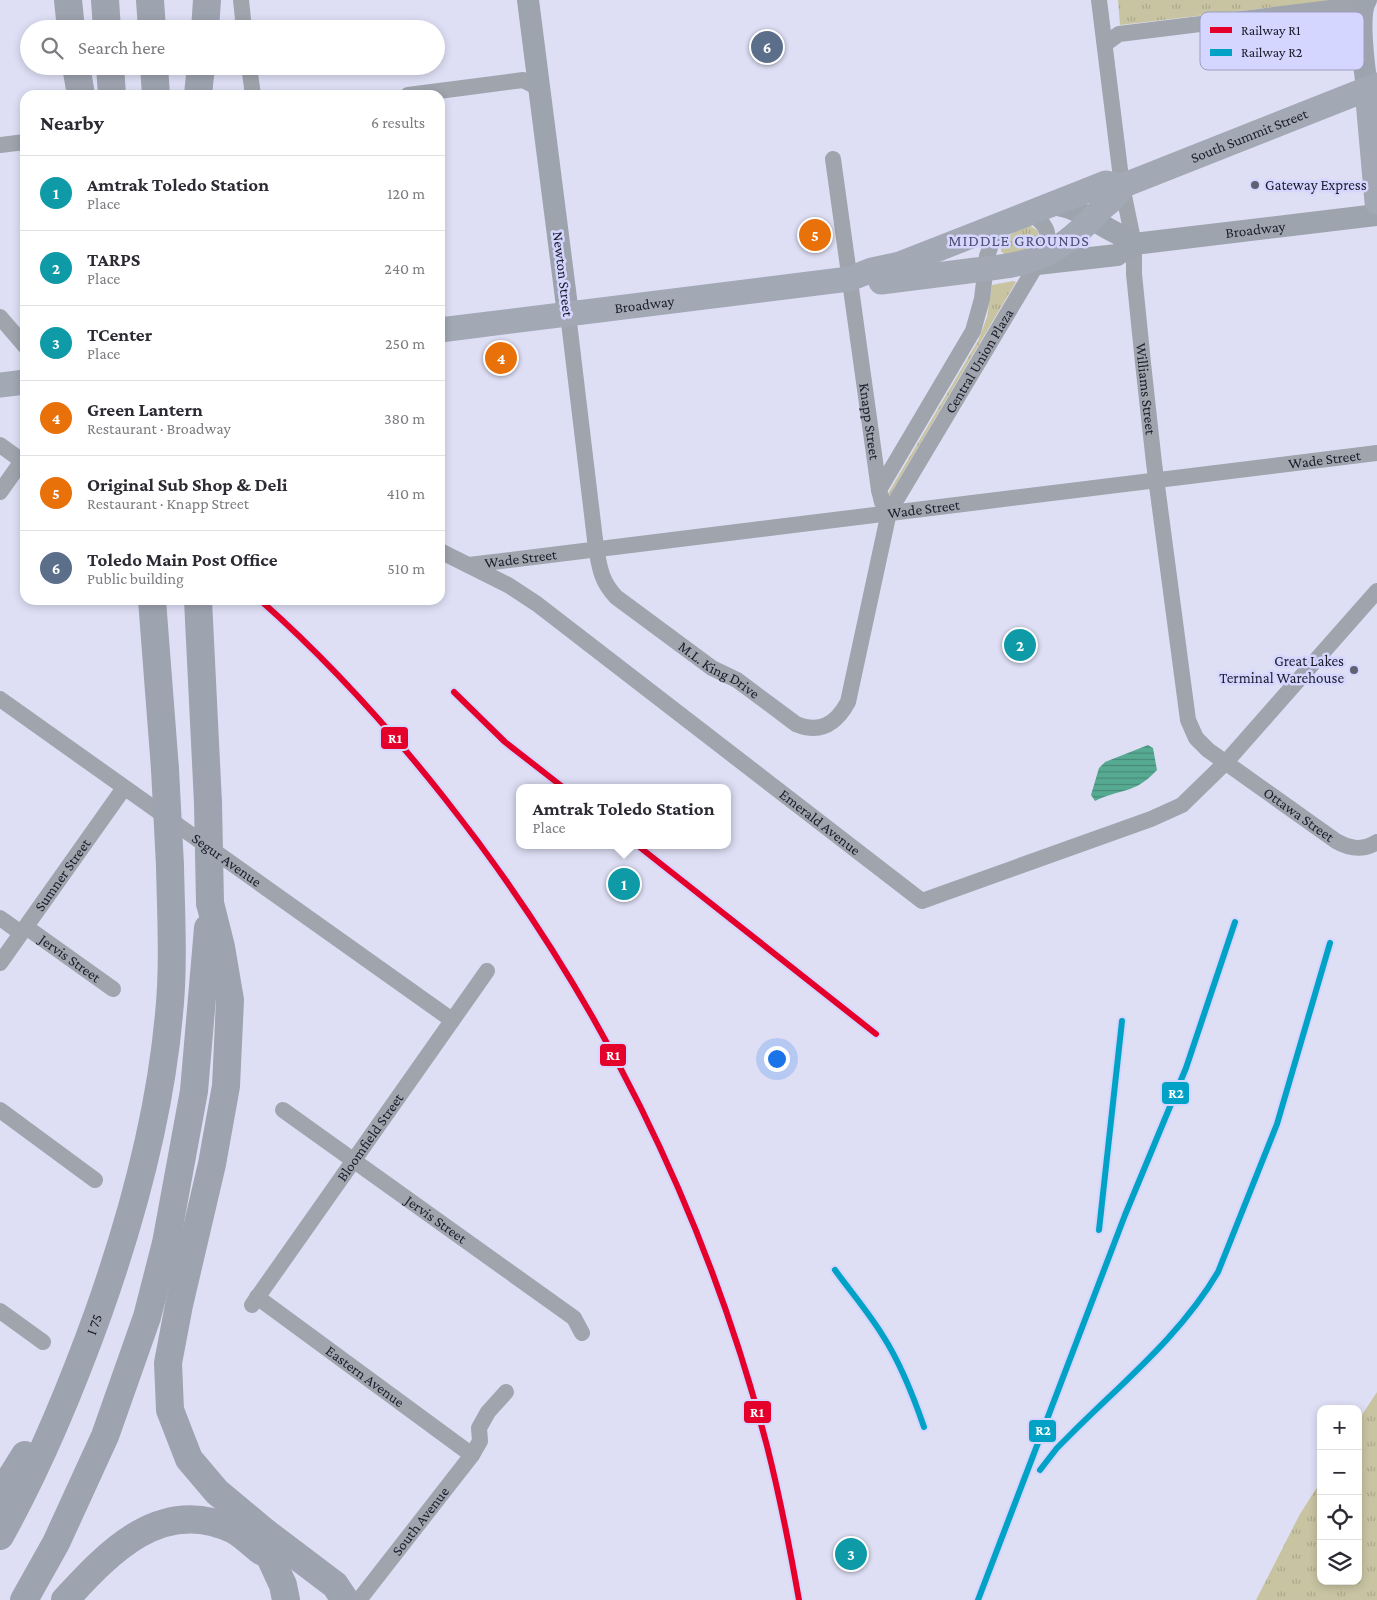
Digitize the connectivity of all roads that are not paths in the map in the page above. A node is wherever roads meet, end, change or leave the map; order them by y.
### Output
1 (68, 0) edge
2 (105, 0) edge
3 (150, 0) edge
4 (207, 0) edge
5 (241, 0) edge
6 (528, 0) edge
7 (1099, 0) edge
8 (1364, 2) edge
9 (1287, 12) edge
10 (70, 20) edge
11 (106, 20) edge
12 (151, 20) edge
13 (205, 20) edge
14 (243, 20) edge
15 (1200, 23) edge
16 (1364, 36) edge
17 (1105, 44) junction
18 (78, 75) edge
19 (111, 75) edge
20 (155, 75) edge
21 (200, 75) edge
22 (250, 75) edge
23 (1372, 87) edge
24 (539, 88) junction
25 (80, 90) edge
26 (112, 90) edge
27 (156, 90) edge
28 (199, 90) edge
29 (252, 90) edge
30 (445, 90) edge
31 (20, 143) edge
32 (0, 145) edge
33 (833, 159) dead end
34 (1122, 186) junction
35 (1377, 202) edge
36 (1040, 209) junction
37 (1377, 215) edge
38 (1092, 218) junction
39 (1004, 223) junction
40 (1134, 244) junction
41 (1040, 260) junction
42 (990, 268) junction
43 (849, 279) junction
44 (568, 314) junction
45 (0, 317) edge
46 (445, 329) edge
47 (20, 340) edge
48 (20, 383) edge
49 (0, 385) edge
50 (0, 445) edge
51 (1377, 453) edge
52 (20, 460) edge
53 (20, 466) edge
54 (1157, 480) junction
55 (879, 490) junction
56 (0, 492) edge
57 (889, 512) junction
58 (596, 548) junction
59 (445, 553) edge
60 (469, 565) junction
61 (1377, 591) edge
62 (138, 605) edge
63 (152, 605) edge
64 (198, 605) edge
65 (160, 694) junction
66 (0, 699) edge
67 (1226, 762) junction
68 (124, 788) junction
69 (1377, 842) edge
70 (210, 903) junction
71 (0, 918) edge
72 (24, 930) junction
73 (0, 963) edge
74 (487, 971) dead end
75 (113, 989) dead end
76 (452, 1020) junction
77 (0, 1110) edge
78 (283, 1110) dead end
79 (353, 1161) junction
80 (95, 1180) dead end
81 (116, 1262) junction
82 (255, 1301) joint
83 (0, 1311) edge
84 (582, 1334) dead end
85 (43, 1342) dead end
86 (506, 1392) dead end
87 (476, 1448) junction
88 (0, 1495) edge
89 (0, 1536) edge
90 (270, 1557) junction
91 (24, 1600) edge
92 (65, 1600) edge
93 (286, 1600) edge
94 (326, 1600) edge
95 (344, 1600) edge
96 (359, 1600) edge

1 - 10 highway
2 - 11 highway
3 - 12 highway
4 - 13 highway
5 - 14 street
6 - 24 street, Newton Street
7 - 17 street, Williams Street
8 - 9 street
15 - 17 street
16 - 23 street
17 - 34 street, Williams Street
18 - 25 highway
19 - 26 highway
20 - 27 highway
21 - 28 highway
22 - 29 street
23 - 34 main road, South Summit Street
23 - 35 main road
24 - 30 street
24 - 44 street, Newton Street
31 - 32 street
33 - 43 street, Knapp Street
34 - 36 main road, South Summit Street
34 - 38 main road, South Summit Street
34 - 40 street, Williams Street
36 - 38 street
36 - 39 main road, Broadway
36 - 41 street, Central Union Plaza
37 - 40 street, Broadway
38 - 40 street
38 - 41 main road, South Summit Street
39 - 42 street, Central Union Plaza
39 - 43 main road, Broadway
40 - 41 street, Broadway
40 - 54 street, Williams Street
41 - 42 main road, South Summit Street
41 - 57 street, Central Union Plaza
42 - 43 main road, Broadway
42 - 55 street, Central Union Plaza
43 - 44 main road, Broadway
43 - 55 street, Knapp Street
44 - 46 main road, Broadway
44 - 58 street, Newton Street
45 - 47 street
48 - 49 main road
50 - 52 street
51 - 54 street, Wade Street
53 - 56 street
54 - 57 street, Wade Street
54 - 67 street, Williams Street
55 - 57 street, Knapp Street
57 - 58 street, Wade Street
57 - 58 street, M.L. King Drive
58 - 60 street, Wade Street
59 - 60 street, Emerald Avenue
60 - 67 street, Emerald Avenue
61 - 67 street
62 - 65 highway
63 - 65 highway, I 75
64 - 70 highway, bridge
65 - 81 highway, I 75 / I 75, bridge
66 - 68 street, Segur Avenue
67 - 69 street, Ottawa Street
68 - 72 street, Sumner Street
68 - 76 street, Segur Avenue
70 - 91 highway
70 - 95 highway
71 - 72 street, Jervis Street
72 - 73 street, Sumner Street
72 - 75 street, Jervis Street
74 - 76 street, Bloomfield Street
76 - 79 street, Bloomfield Street
77 - 80 street
78 - 79 street, Jervis Street
79 - 82 street, Bloomfield Street
79 - 84 street, Jervis Street
81 - 88 highway
81 - 89 highway, I 75 / I 75
82 - 87 street, Eastern Avenue
83 - 85 street
86 - 87 street
87 - 96 street, South Avenue
90 - 92 highway
90 - 93 highway
90 - 94 highway

